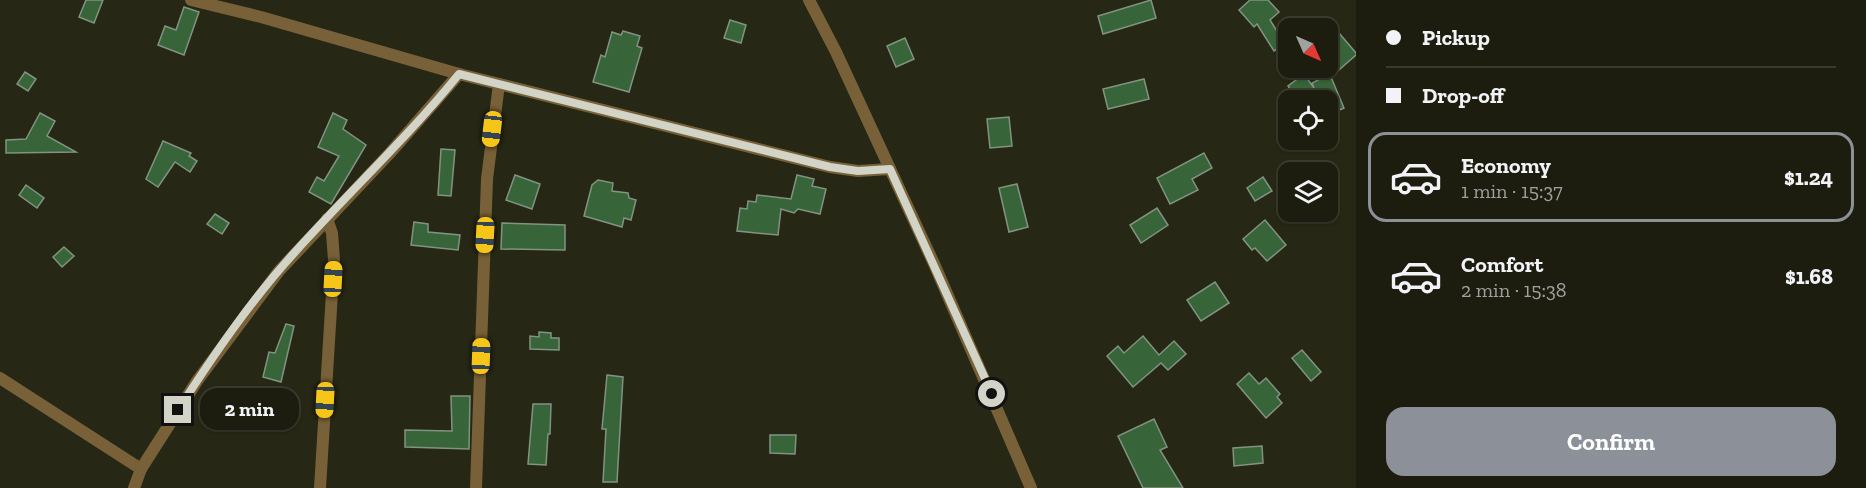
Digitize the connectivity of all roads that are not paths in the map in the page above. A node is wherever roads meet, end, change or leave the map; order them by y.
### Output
1 (191, 0) edge
2 (809, 0) edge
3 (459, 74) junction
4 (499, 84) junction
5 (890, 169) junction
6 (327, 219) junction
7 (0, 378) edge
8 (141, 469) junction
9 (134, 488) edge
10 (320, 488) edge
11 (476, 488) edge
12 (1031, 488) edge

1 - 3 street
2 - 5 street
3 - 4 street
3 - 6 street
4 - 5 street
4 - 11 street
5 - 12 street
6 - 8 street
6 - 10 street
7 - 8 street
8 - 9 street

